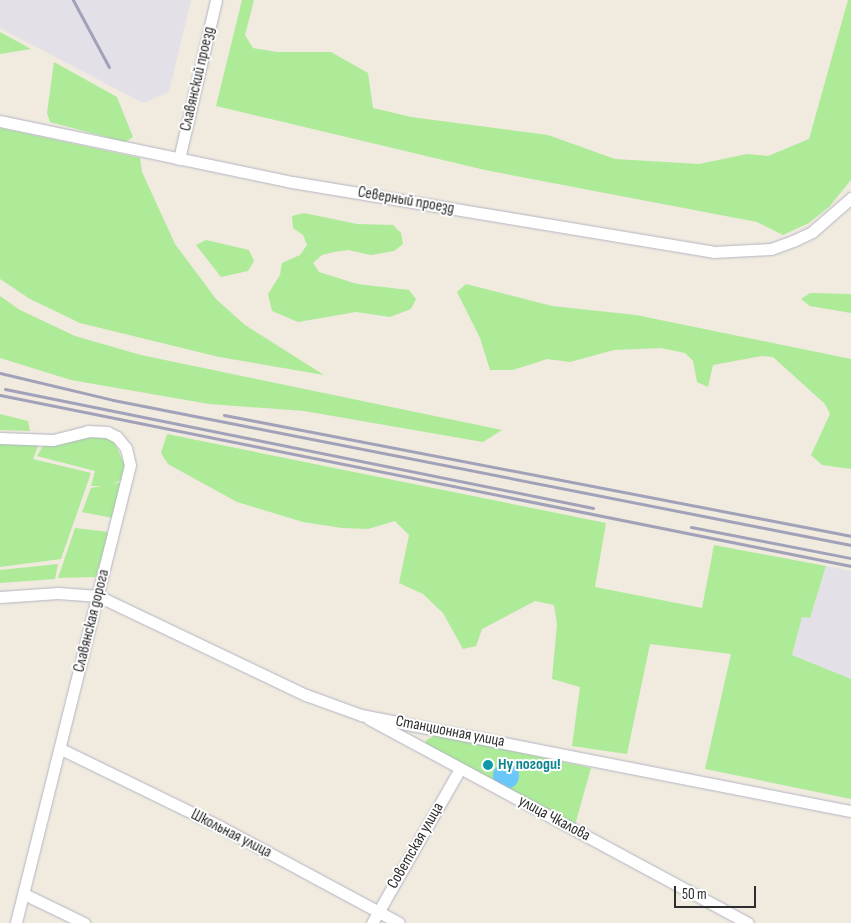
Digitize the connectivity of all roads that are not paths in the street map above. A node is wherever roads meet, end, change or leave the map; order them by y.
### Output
1 (216, 0) edge
2 (0, 121) edge
3 (179, 158) junction
4 (851, 198) edge
5 (0, 438) edge
6 (98, 596) junction
7 (0, 597) edge
8 (360, 715) junction
9 (422, 726) junction
10 (413, 744) junction
11 (61, 749) junction
12 (460, 769) junction
13 (851, 811) edge
14 (24, 894) junction
15 (378, 912) junction
16 (725, 918) edge
17 (16, 923) edge
18 (84, 923) edge
19 (372, 923) edge
20 (399, 923) edge
21 (748, 923) edge

1 - 3 street, Славянский проезд
2 - 3 street, Северный проезд
3 - 4 street, Северный проезд
5 - 6 street, Славянская дорога
6 - 7 street
6 - 8 street, Станционная улица
6 - 11 street, Славянская дорога
8 - 9 street, Станционная улица
8 - 10 street, улица Чкалова
9 - 10 street
9 - 13 street, Станционная улица
10 - 12 street, улица Чкалова
11 - 14 street, Славянская дорога
11 - 15 street, Школьная улица
12 - 15 street, Советская улица
12 - 16 street, улица Чкалова
14 - 17 street, Славянская дорога
14 - 18 street
15 - 19 street, Советская улица
15 - 20 street, Школьная улица
16 - 21 street, улица Чкалова

